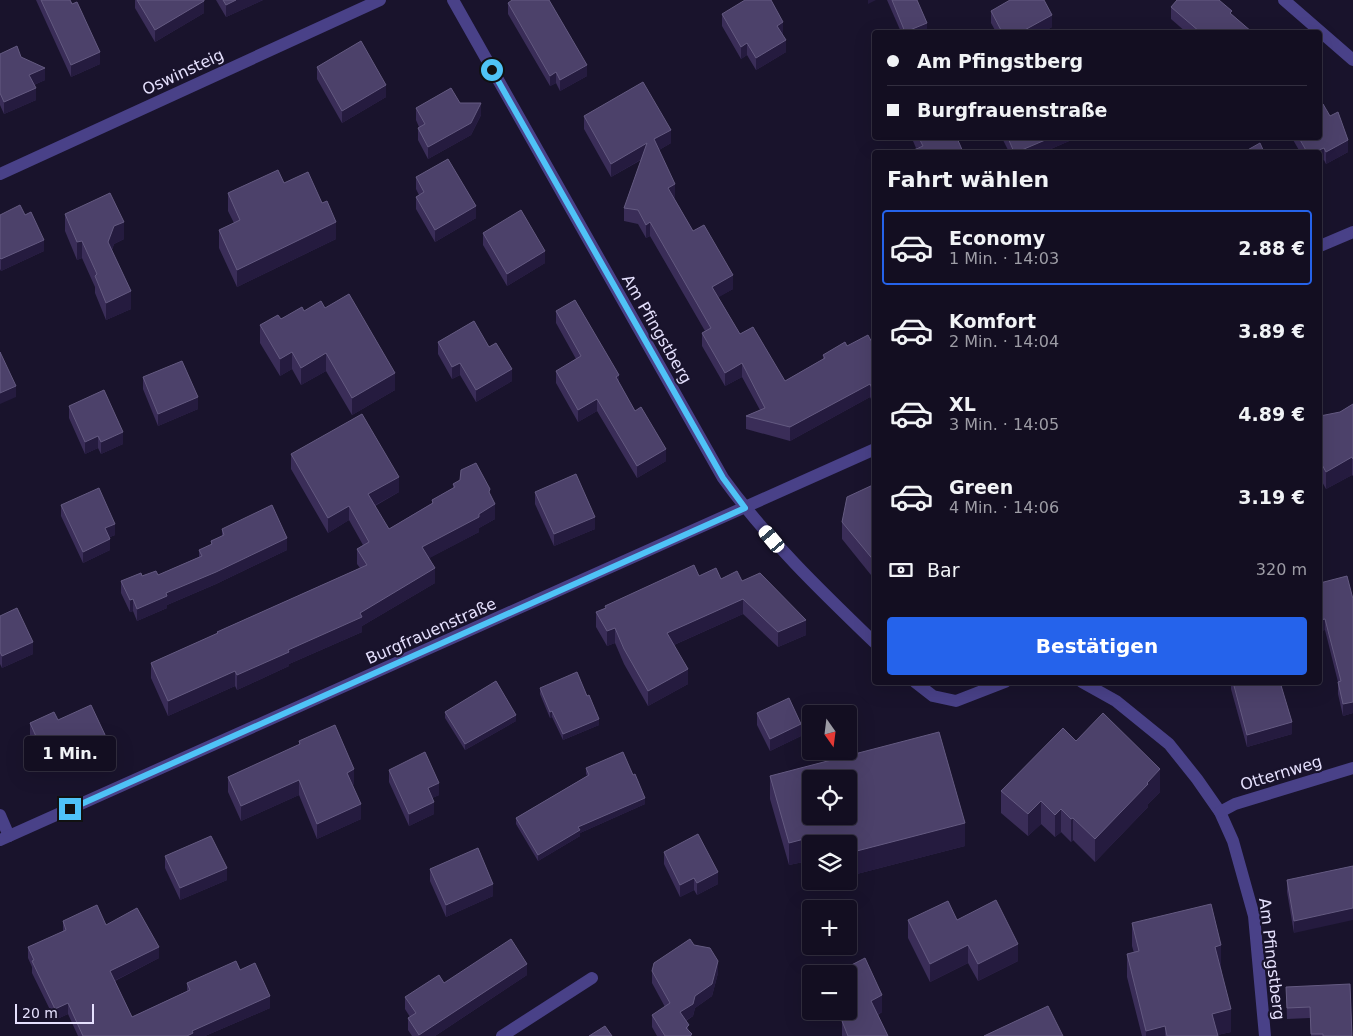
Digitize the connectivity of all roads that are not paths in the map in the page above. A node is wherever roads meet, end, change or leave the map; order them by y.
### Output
1 (380, 0) edge
2 (453, 0) edge
3 (1284, 0) edge
4 (1318, 30) edge
5 (1322, 33) edge
6 (1353, 60) edge
7 (0, 174) edge
8 (1353, 232) edge
9 (1322, 245) edge
10 (872, 450) edge
11 (745, 508) junction
12 (872, 640) edge
13 (919, 685) edge
14 (997, 685) edge
15 (1087, 685) edge
16 (1353, 768) edge
17 (1220, 812) junction
18 (0, 815) edge
19 (5, 838) edge
20 (592, 978) dead end
21 (502, 1036) edge
22 (1265, 1036) edge

1 - 7 street, Oswinsteig
2 - 11 street, Am Pfingstberg
3 - 4 street
5 - 6 street
8 - 9 street
10 - 11 street, Burgfrauenstraße
11 - 12 street, Am Pfingstberg
11 - 19 street, Burgfrauenstraße
13 - 14 street
15 - 17 street, Am Pfingstberg
16 - 17 street, Otternweg
17 - 22 street, Am Pfingstberg
18 - 19 street
20 - 21 street

